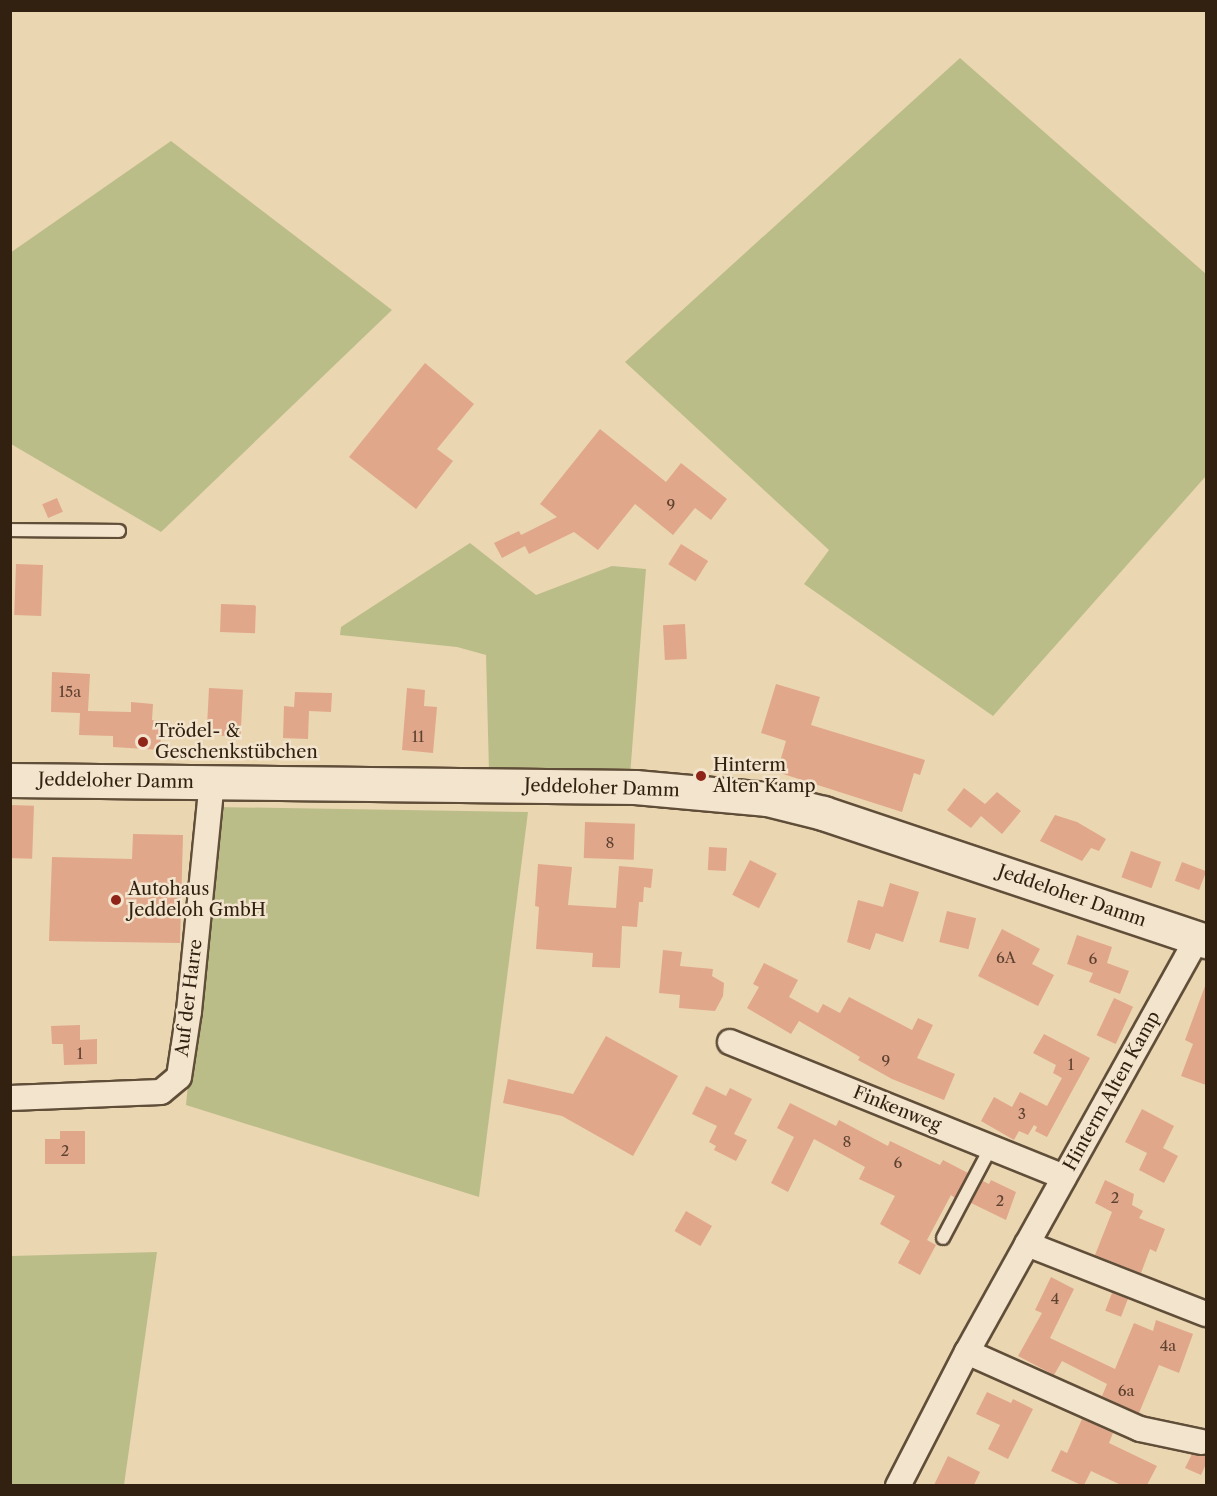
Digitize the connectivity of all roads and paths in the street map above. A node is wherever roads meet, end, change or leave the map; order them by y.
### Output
1 (10, 530) edge
2 (119, 531) dead end
3 (10, 780) edge
4 (212, 782) junction
5 (1202, 940) edge
6 (730, 1042) dead end
7 (10, 1098) edge
8 (991, 1147) junction
9 (1064, 1177) junction
10 (943, 1238) dead end
11 (1027, 1244) junction
12 (1206, 1314) edge
13 (967, 1352) junction
14 (1202, 1442) dead end
15 (899, 1485) edge

1 - 2 lane
3 - 4 main road, Jeddeloher Damm
4 - 5 main road, Jeddeloher Damm
4 - 7 street, Auf der Harre
5 - 9 street, Hinterm Alten Kamp
6 - 8 street, Finkenweg
8 - 9 street, Finkenweg
8 - 10 lane
9 - 11 street, Hinterm Alten Kamp
11 - 12 street
11 - 13 street, Hinterm Alten Kamp
13 - 14 street
13 - 15 street, Hinterm Alten Kamp

